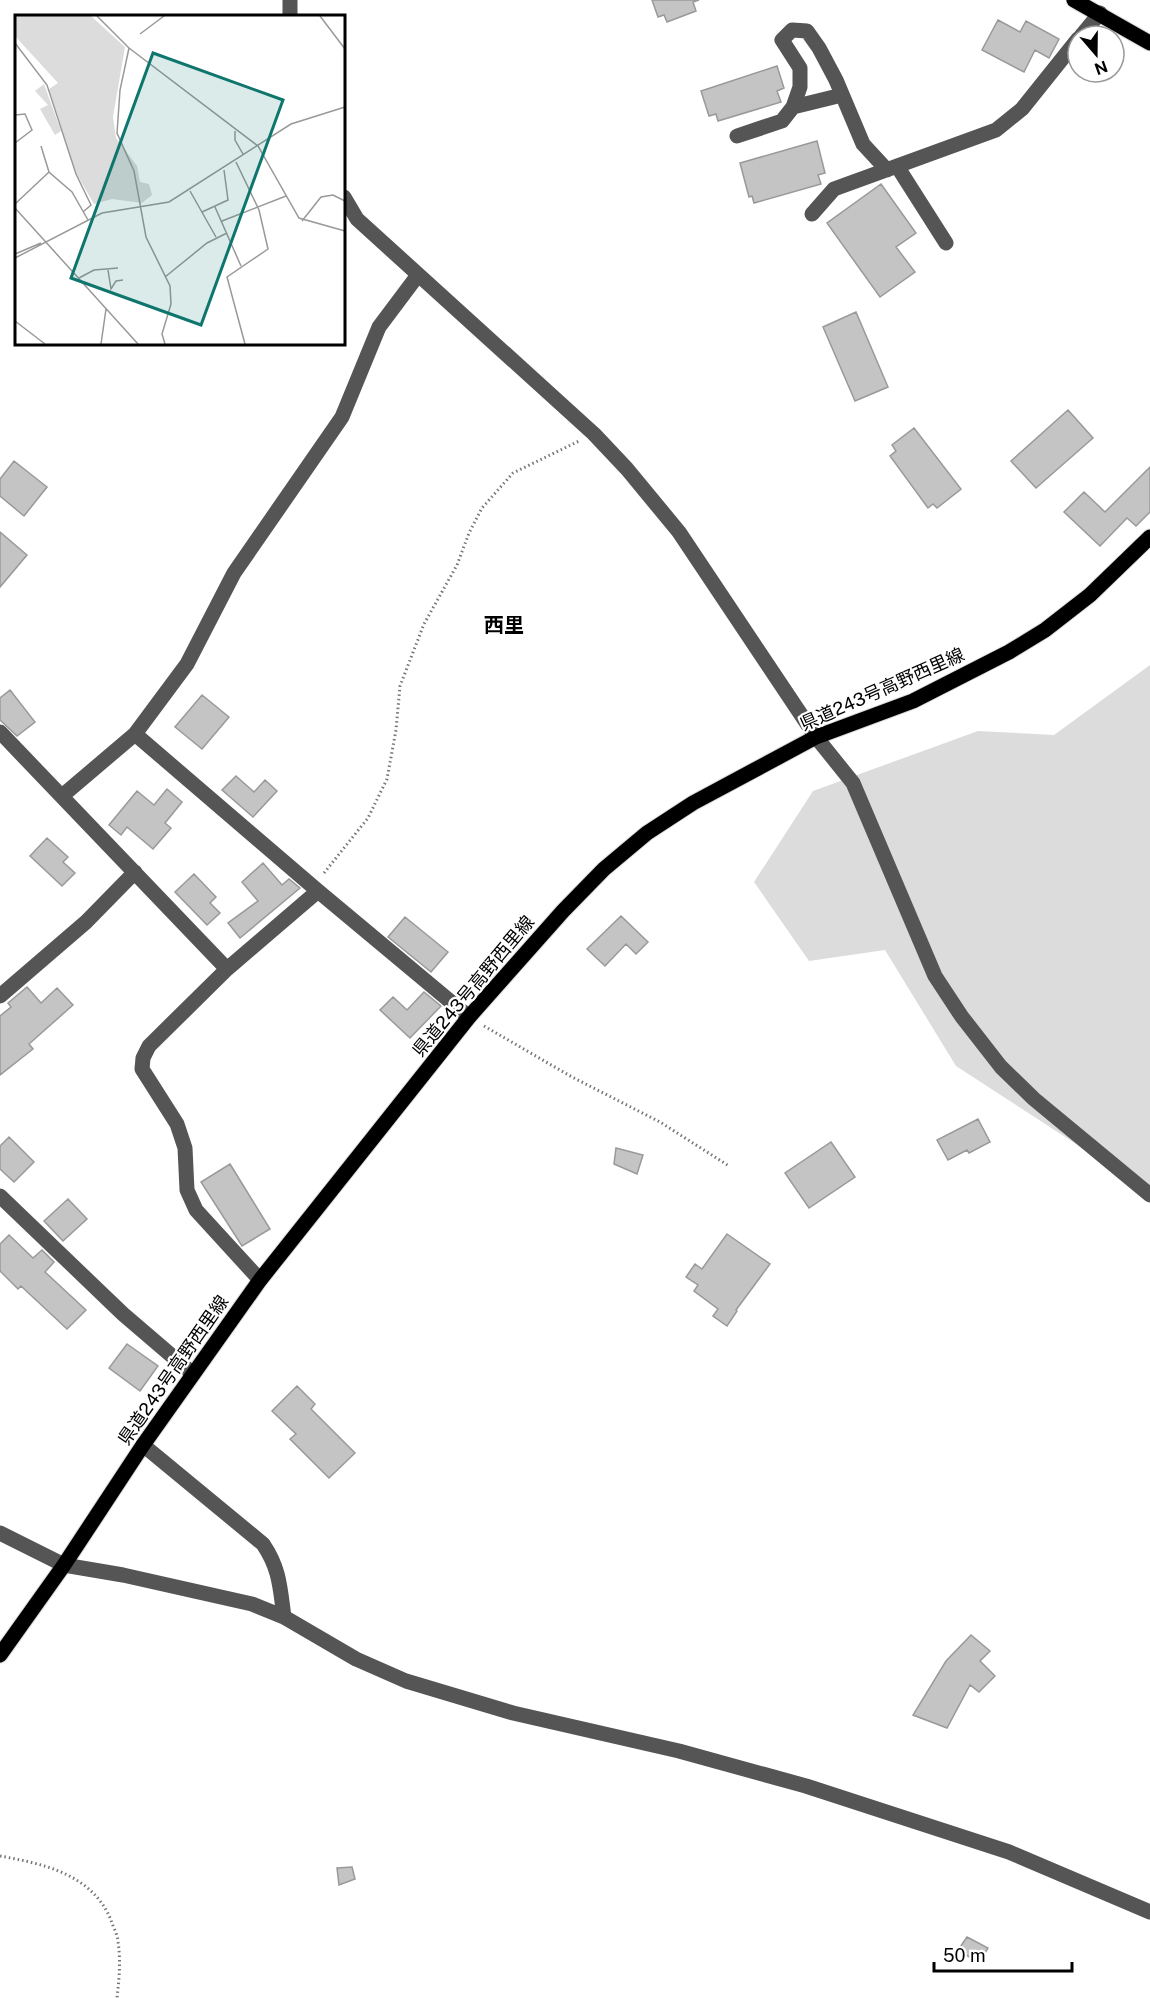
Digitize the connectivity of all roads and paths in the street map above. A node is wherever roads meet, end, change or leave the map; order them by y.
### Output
1 (1074, 0) edge
2 (1100, 13) junction
3 (1091, 24) edge
4 (1150, 42) edge
5 (1066, 54) edge
6 (842, 95) junction
7 (793, 107) junction
8 (737, 136) dead end
9 (892, 168) junction
10 (345, 199) edge
11 (812, 214) dead end
12 (946, 243) dead end
13 (418, 275) junction
14 (594, 434) junction
15 (1150, 537) edge
16 (0, 732) edge
17 (135, 734) junction
18 (816, 737) junction
19 (62, 796) junction
20 (135, 872) junction
21 (315, 889) junction
22 (227, 969) junction
23 (0, 996) edge
24 (469, 1017) junction
25 (729, 1166) dead end
26 (1150, 1195) edge
27 (0, 1196) edge
28 (260, 1280) junction
29 (193, 1374) junction
30 (144, 1445) junction
31 (0, 1533) edge
32 (64, 1565) junction
33 (284, 1617) junction
34 (0, 1655) edge
35 (0, 1856) edge
36 (1150, 1912) edge
37 (117, 1998) edge

1 - 2 main road
2 - 3 street
2 - 4 main road
5 - 9 street
6 - 7 street
6 - 7 street
6 - 9 street
7 - 8 street
9 - 11 street
9 - 12 street
10 - 13 street
13 - 14 street
13 - 17 street
14 - 18 street
14 - 21 path
15 - 18 main road, 県道243号高野西里線
16 - 19 street
17 - 19 street
17 - 21 street
18 - 24 main road, 県道243号高野西里線
18 - 26 street
19 - 20 street
20 - 22 street
20 - 23 street
21 - 22 street
21 - 24 street
22 - 28 street
24 - 25 path
24 - 28 main road, 県道243号高野西里線
27 - 29 street
28 - 29 main road, 県道243号高野西里線
29 - 30 main road, 県道243号高野西里線
30 - 32 main road, 県道243号高野西里線
30 - 33 street
31 - 32 street
32 - 33 street
32 - 34 main road, 県道243号高野西里線
33 - 36 street
35 - 37 path

